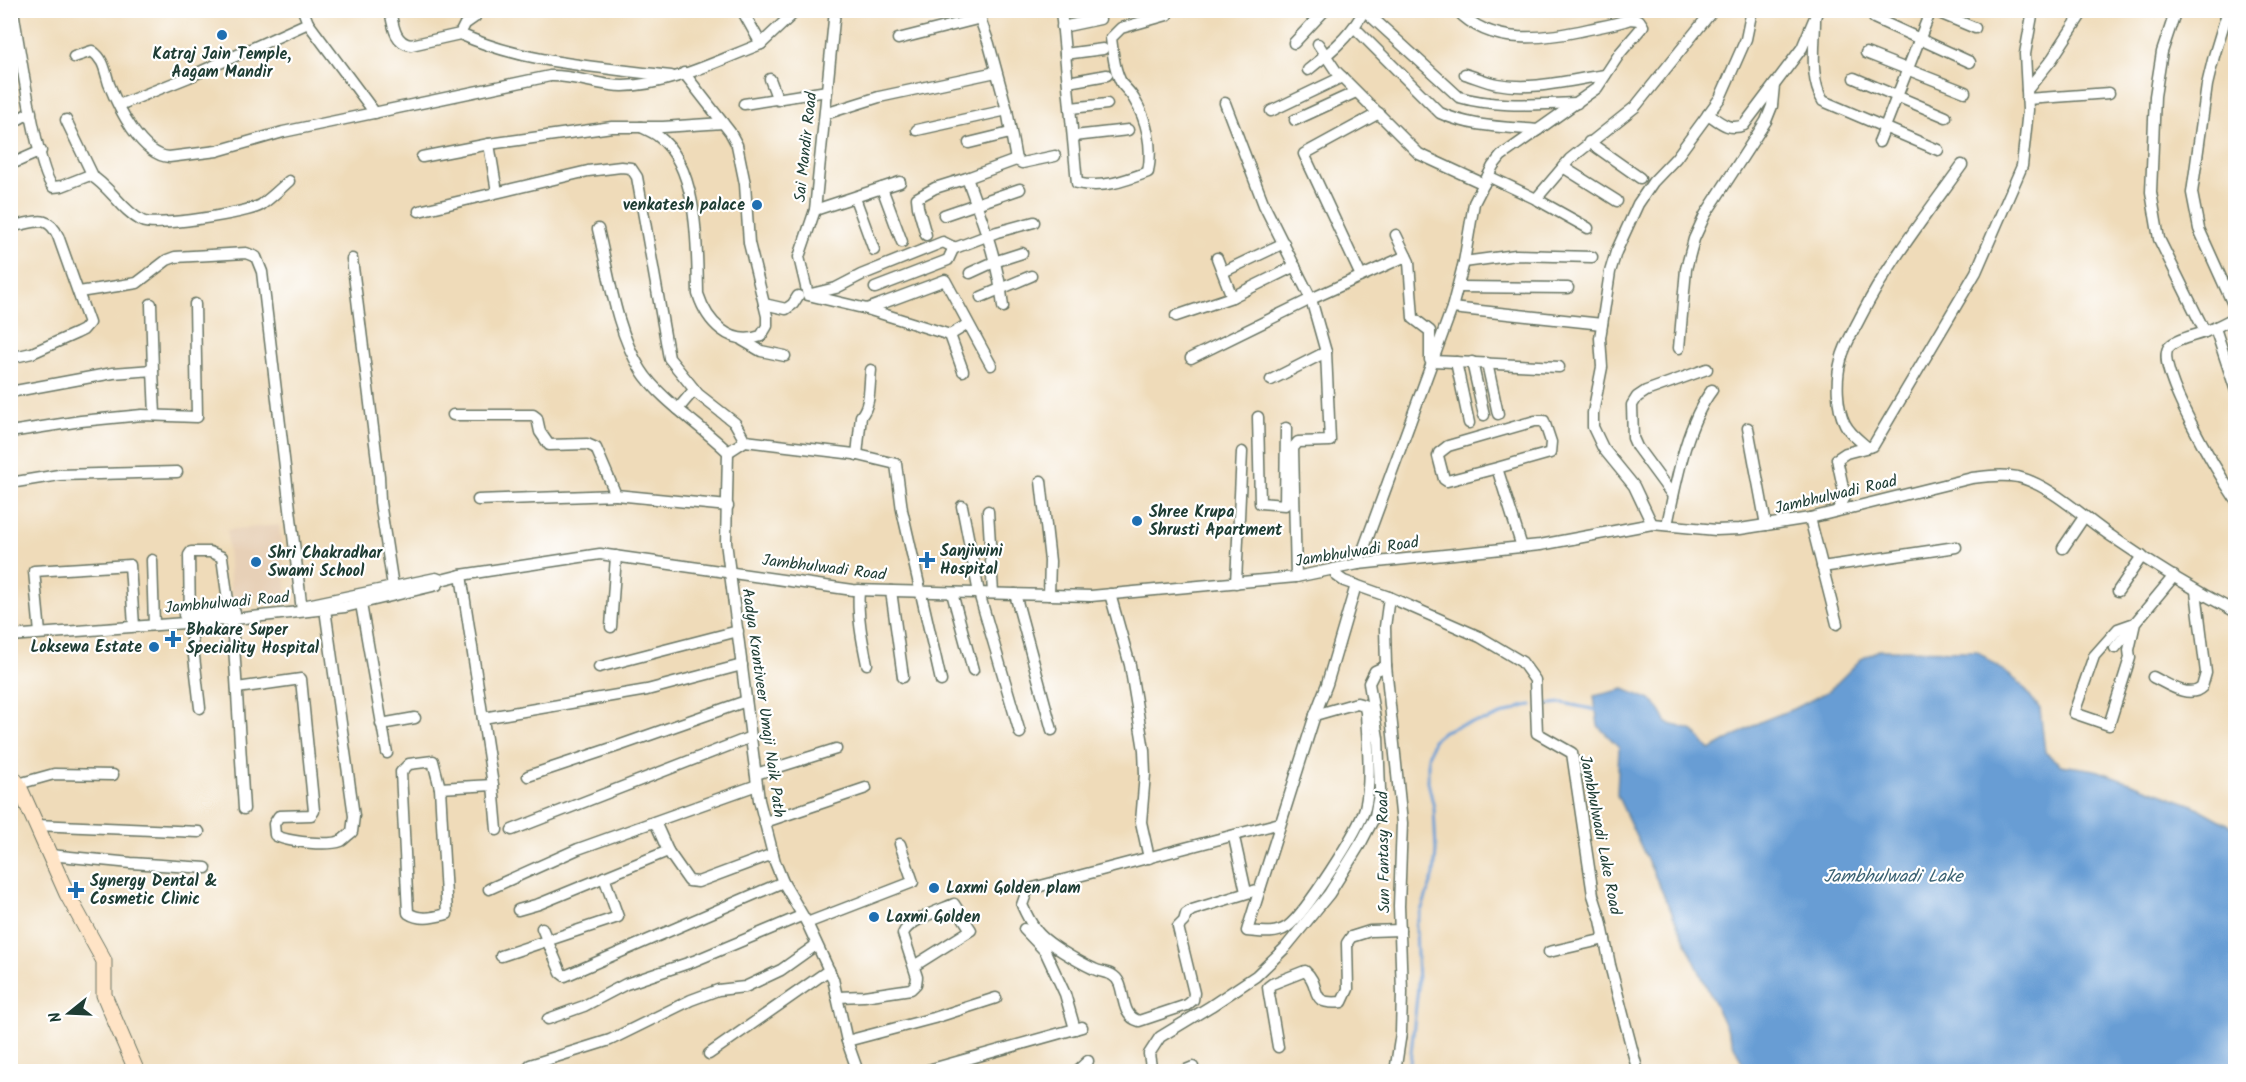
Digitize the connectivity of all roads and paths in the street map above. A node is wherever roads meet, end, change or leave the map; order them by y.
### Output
1 (13, 10) edge
2 (303, 10) edge
3 (390, 10) edge
4 (477, 10) edge
5 (742, 10) edge
6 (835, 10) edge
7 (1061, 10) edge
8 (1325, 10) edge
9 (1359, 10) edge
10 (1365, 10) edge
11 (1457, 10) edge
12 (1713, 10) edge
13 (1752, 10) edge
14 (1932, 10) edge
15 (2033, 10) edge
16 (2084, 10) edge
17 (2176, 10) edge
18 (2228, 10) edge
19 (794, 12) edge
20 (979, 14) edge
21 (1167, 15) dead end
22 (1817, 15) edge
23 (1874, 18) dead end
24 (1100, 19) dead end
25 (308, 23) junction
26 (1062, 27) junction
27 (1354, 27) junction
28 (1975, 28) dead end
29 (460, 34) junction
30 (898, 39) dead end
31 (1919, 39) junction
32 (1294, 43) dead end
33 (761, 44) junction
34 (1318, 44) dead end
35 (1103, 49) dead end
36 (1866, 53) dead end
37 (1065, 54) junction
38 (1326, 56) junction
39 (74, 57) dead end
40 (1970, 62) dead end
41 (1908, 68) junction
42 (1308, 70) dead end
43 (996, 72) junction
44 (1465, 74) dead end
45 (678, 75) junction
46 (1107, 75) dead end
47 (1605, 75) junction
48 (1342, 77) junction
49 (1854, 78) dead end
50 (770, 79) dead end
51 (1068, 82) junction
52 (1774, 85) junction
53 (827, 91) junction
54 (1356, 92) junction
55 (1965, 92) dead end
56 (2109, 93) dead end
57 (2027, 95) junction
58 (1896, 97) junction
59 (778, 100) junction
60 (1577, 102) junction
61 (1224, 103) dead end
62 (744, 104) dead end
63 (1107, 104) dead end
64 (119, 105) junction
65 (1071, 108) junction
66 (1006, 110) junction
67 (1271, 111) dead end
68 (31, 112) junction
69 (375, 113) junction
70 (1380, 113) junction
71 (825, 114) junction
72 (1708, 114) junction
73 (1946, 117) dead end
74 (66, 120) dead end
75 (1296, 120) dead end
76 (10, 123) edge
77 (723, 123) junction
78 (641, 127) junction
79 (1884, 127) junction
80 (917, 130) dead end
81 (1128, 130) dead end
82 (1538, 130) junction
83 (1010, 133) junction
84 (1074, 136) junction
85 (1588, 142) junction
86 (1879, 142) dead end
87 (969, 143) dead end
88 (489, 144) junction
89 (1938, 150) dead end
90 (40, 151) junction
91 (1054, 156) dead end
92 (422, 157) dead end
93 (1016, 160) junction
94 (16, 162) dead end
95 (1962, 165) dead end
96 (1563, 167) junction
97 (93, 176) junction
98 (967, 178) junction
99 (1640, 178) dead end
100 (1486, 180) junction
101 (290, 181) dead end
102 (900, 182) dead end
103 (882, 188) junction
104 (1020, 189) dead end
105 (497, 192) junction
106 (855, 198) junction
107 (1536, 199) junction
108 (1617, 201) dead end
109 (977, 205) junction
110 (815, 210) junction
111 (418, 211) dead end
112 (944, 215) dead end
113 (1034, 222) dead end
114 (10, 226) edge
115 (1588, 228) dead end
116 (598, 229) dead end
117 (926, 235) dead end
118 (1396, 235) dead end
119 (988, 236) junction
120 (902, 242) dead end
121 (1284, 243) junction
122 (954, 247) junction
123 (874, 250) dead end
124 (1022, 253) dead end
125 (1406, 256) junction
126 (1592, 257) dead end
127 (1217, 258) dead end
128 (352, 260) dead end
129 (994, 262) junction
130 (1464, 262) junction
131 (1295, 266) junction
132 (1223, 272) junction
133 (970, 273) dead end
134 (1032, 276) dead end
135 (1361, 276) junction
136 (1458, 287) junction
137 (874, 288) dead end
138 (1001, 288) junction
139 (1568, 288) dead end
140 (79, 292) junction
141 (803, 296) junction
142 (981, 297) dead end
143 (1232, 297) junction
144 (1311, 299) junction
145 (151, 304) dead end
146 (195, 304) dead end
147 (764, 304) junction
148 (1003, 307) dead end
149 (867, 309) junction
150 (1452, 309) junction
151 (2235, 311) edge
152 (1176, 316) dead end
153 (2235, 316) edge
154 (969, 324) junction
155 (1602, 324) junction
156 (2210, 330) junction
157 (950, 335) junction
158 (742, 340) junction
159 (1679, 348) dead end
160 (1326, 351) junction
161 (785, 356) dead end
162 (10, 358) edge
163 (1191, 358) dead end
164 (1433, 361) junction
165 (1456, 362) junction
166 (1472, 362) junction
167 (1487, 363) junction
168 (992, 364) dead end
169 (1559, 367) dead end
170 (1707, 369) dead end
171 (153, 370) junction
172 (871, 370) dead end
173 (963, 371) dead end
174 (1271, 380) dead end
175 (694, 390) junction
176 (1712, 390) dead end
177 (2235, 391) edge
178 (10, 392) edge
179 (678, 409) junction
180 (1498, 414) dead end
181 (155, 415) junction
182 (453, 415) dead end
183 (1484, 415) dead end
184 (1258, 417) dead end
185 (1469, 423) dead end
186 (1286, 428) dead end
187 (1748, 428) dead end
188 (10, 432) edge
189 (745, 441) junction
190 (1867, 447) junction
191 (728, 452) junction
192 (1242, 452) dead end
193 (857, 455) junction
194 (1497, 468) junction
195 (177, 472) dead end
196 (1041, 481) dead end
197 (10, 483) edge
198 (616, 495) junction
199 (1673, 496) junction
200 (478, 500) dead end
201 (2235, 500) edge
202 (728, 506) junction
203 (962, 506) dead end
204 (1290, 506) junction
205 (988, 511) dead end
206 (1837, 511) junction
207 (2084, 517) junction
208 (1810, 519) junction
209 (1652, 524) junction
210 (1667, 525) junction
211 (1766, 525) junction
212 (1522, 547) junction
213 (1956, 547) dead end
214 (2063, 548) dead end
215 (615, 556) junction
216 (2142, 556) junction
217 (152, 560) dead end
218 (1359, 564) junction
219 (1822, 567) junction
220 (1334, 570) junction
221 (730, 572) junction
222 (461, 575) junction
223 (2174, 576) junction
224 (1296, 577) junction
225 (1236, 583) junction
226 (1356, 585) junction
227 (859, 590) junction
228 (891, 591) junction
229 (2118, 591) dead end
230 (2196, 591) junction
231 (394, 592) junction
232 (922, 592) junction
233 (952, 592) junction
234 (979, 593) junction
235 (993, 593) junction
236 (1015, 594) junction
237 (1110, 594) junction
238 (1049, 595) junction
239 (1389, 597) junction
240 (361, 604) junction
241 (302, 609) junction
242 (325, 609) junction
243 (2235, 612) edge
244 (230, 615) junction
245 (190, 618) junction
246 (153, 621) junction
247 (134, 623) junction
248 (2135, 623) junction
249 (1837, 624) dead end
250 (611, 627) dead end
251 (10, 629) edge
252 (39, 630) junction
253 (738, 631) junction
254 (10, 636) edge
255 (2115, 648) dead end
256 (867, 664) dead end
257 (741, 665) junction
258 (1386, 666) junction
259 (599, 668) dead end
260 (973, 670) dead end
261 (903, 677) dead end
262 (2153, 677) dead end
263 (941, 681) dead end
264 (237, 688) junction
265 (746, 701) junction
266 (200, 708) dead end
267 (1315, 714) junction
268 (416, 718) dead end
269 (483, 718) junction
270 (381, 724) junction
271 (1052, 730) dead end
272 (1020, 733) dead end
273 (751, 737) junction
274 (836, 748) dead end
275 (387, 753) dead end
276 (112, 775) dead end
277 (528, 776) dead end
278 (14, 779) edge
279 (756, 779) junction
280 (493, 785) junction
281 (440, 788) junction
282 (866, 788) dead end
283 (244, 809) dead end
284 (655, 822) junction
285 (765, 822) junction
286 (1280, 823) junction
287 (36, 825) junction
288 (497, 830) dead end
289 (512, 830) dead end
290 (199, 832) dead end
291 (1235, 842) dead end
292 (900, 844) dead end
293 (668, 851) junction
294 (773, 854) junction
295 (50, 855) junction
296 (1149, 858) junction
297 (206, 868) dead end
298 (604, 877) junction
299 (783, 882) junction
300 (489, 889) dead end
301 (1260, 889) junction
302 (1246, 892) junction
303 (518, 910) dead end
304 (804, 920) junction
305 (542, 928) dead end
306 (1024, 929) dead end
307 (1400, 930) junction
308 (1605, 939) junction
309 (548, 941) junction
310 (816, 945) junction
311 (1549, 952) dead end
312 (501, 956) dead end
313 (914, 966) junction
314 (829, 970) junction
315 (837, 997) junction
316 (996, 998) dead end
317 (548, 1019) dead end
318 (847, 1041) junction
319 (1278, 1047) dead end
320 (709, 1054) dead end
321 (1088, 1060) dead end
322 (530, 1065) dead end
323 (1193, 1067) dead end
324 (137, 1071) edge
325 (858, 1071) edge
326 (921, 1071) edge
327 (1076, 1071) edge
328 (1160, 1071) edge
329 (1181, 1071) edge
330 (1395, 1071) edge
331 (1638, 1071) edge

1 - 68 street
2 - 25 street
3 - 29 street
4 - 29 street
5 - 33 street
6 - 53 street, Sai Mandir Road
7 - 26 street
8 - 32 street
9 - 27 street
10 - 60 street
11 - 47 street
12 - 85 street
13 - 72 street
14 - 28 street
14 - 31 street
15 - 57 street
16 - 57 street
17 - 156 street
18 - 151 street
19 - 33 street
20 - 30 street
20 - 43 street
21 - 84 street
22 - 52 street
22 - 79 street
23 - 31 street
24 - 26 street
25 - 64 street
25 - 69 street
26 - 37 street
27 - 38 street
27 - 82 street
29 - 45 street
31 - 40 street
31 - 41 street
33 - 45 street
34 - 38 street
35 - 37 street
36 - 41 street
37 - 51 street
38 - 42 street
38 - 48 street
39 - 64 street
41 - 55 street
41 - 58 street
43 - 66 street
43 - 71 street
44 - 47 street
45 - 69 street
45 - 77 street
46 - 51 street
47 - 60 street
48 - 54 street
48 - 67 street
49 - 58 street
50 - 59 street
51 - 65 street
52 - 72 street
52 - 159 street
53 - 59 street
53 - 71 street, Sai Mandir Road
54 - 70 street
54 - 75 street
56 - 57 street
57 - 190 street
58 - 73 street
58 - 79 street
59 - 62 street
60 - 82 street
61 - 121 street
63 - 65 street
64 - 69 street
65 - 84 street
66 - 80 street
66 - 83 street
68 - 76 street
68 - 90 street
70 - 100 street
70 - 135 street
71 - 110 street, Sai Mandir Road
72 - 155 street
74 - 97 street
77 - 78 street
77 - 147 street
78 - 88 street
78 - 158 street
79 - 86 street
79 - 89 street
81 - 84 street
82 - 100 street
83 - 87 street
83 - 93 street
85 - 96 street
85 - 99 street
88 - 92 street
88 - 105 street
90 - 94 street
90 - 97 street
91 - 93 street
93 - 98 street
95 - 190 street
96 - 107 street
96 - 108 street
97 - 101 street
98 - 109 street
98 - 117 street
100 - 107 street
100 - 130 street
102 - 103 street
103 - 106 street
103 - 120 street
104 - 109 street
105 - 111 street
105 - 175 street
106 - 110 street
106 - 123 street
107 - 115 street
109 - 112 street
109 - 119 street
110 - 141 street, Sai Mandir Road
113 - 119 street
114 - 140 street
116 - 179 street
118 - 125 street
119 - 122 street
119 - 129 street
121 - 131 street
121 - 132 street
122 - 137 street
122 - 141 street
124 - 129 street
125 - 135 street
125 - 164 street
126 - 130 street
127 - 132 street
128 - 231 street
129 - 133 street
129 - 138 street
130 - 136 street
131 - 143 street
131 - 144 street
132 - 143 street
134 - 138 street
135 - 144 street
136 - 139 street
136 - 150 street
138 - 142 street
138 - 148 street
140 - 162 street
140 - 241 street
141 - 147 street
141 - 149 street
143 - 152 street
144 - 160 street
144 - 163 street
145 - 171 street
146 - 181 street
147 - 158 street
149 - 154 street
149 - 157 street
150 - 155 street
150 - 164 street
153 - 156 street
154 - 157 street
154 - 168 street
155 - 209 street
156 - 177 street
156 - 201 street
157 - 173 street
158 - 161 street
160 - 174 street
160 - 204 street
164 - 165 street
164 - 218 street
165 - 166 street
165 - 185 street
166 - 167 street
166 - 183 street
167 - 169 street
167 - 180 street
170 - 199 street
171 - 178 street
171 - 181 street
172 - 193 street
175 - 179 street
175 - 189 street
176 - 199 street
179 - 191 street
181 - 188 street
182 - 198 street
184 - 204 street
186 - 204 street
187 - 211 street
189 - 191 street
189 - 193 street
190 - 206 street
191 - 202 street, Aadya Krantiveer Umaji Naik Path
192 - 225 street
193 - 232 street
194 - 194 street
194 - 212 street
195 - 197 street
196 - 238 street
198 - 200 street
198 - 202 street
199 - 210 street
202 - 221 street, Aadya Krantiveer Umaji Naik Path
203 - 234 street
204 - 224 street
205 - 235 street
206 - 207 street, Jambhulwadi Road
206 - 208 street, Jambhulwadi Road
207 - 214 street
207 - 216 street, Jambhulwadi Road
208 - 211 street, Jambhulwadi Road
208 - 219 street
209 - 210 street, Jambhulwadi Road
209 - 212 street, Jambhulwadi Road
210 - 211 street, Jambhulwadi Road
212 - 218 street, Jambhulwadi Road
213 - 219 street
215 - 221 street, Jambhulwadi Road
215 - 222 street, Jambhulwadi Road
215 - 250 street
216 - 223 street, Jambhulwadi Road
216 - 229 street
217 - 246 street
218 - 220 street, Jambhulwadi Road
219 - 249 street
220 - 224 street, Jambhulwadi Road
220 - 226 street, Jambhulwadi Lake Road
221 - 227 street, Jambhulwadi Road
221 - 253 street, Aadya Krantiveer Umaji Naik Path
222 - 231 street, Jambhulwadi Road
222 - 269 street
223 - 230 street, Jambhulwadi Road
223 - 248 street
224 - 225 street, Jambhulwadi Road
225 - 237 street, Jambhulwadi Road
226 - 239 street, Jambhulwadi Lake Road
226 - 267 street
227 - 228 street, Jambhulwadi Road
227 - 256 street
228 - 232 street, Jambhulwadi Road
228 - 261 street
230 - 243 street, Jambhulwadi Road
230 - 262 street
231 - 240 street, Jambhulwadi Road
231 - 241 street, Jambhulwadi Road
232 - 233 street, Jambhulwadi Road
232 - 263 street
233 - 234 street, Jambhulwadi Road
233 - 260 street
234 - 235 street, Jambhulwadi Road
234 - 272 street
235 - 236 street, Jambhulwadi Road
236 - 238 street, Jambhulwadi Road
236 - 271 street
237 - 238 street, Jambhulwadi Road
237 - 296 street
239 - 258 street, Sun Fantasy Road
239 - 308 street, Jambhulwadi Lake Road
240 - 242 street, Jambhulwadi Road
240 - 270 street
241 - 242 street, Jambhulwadi Road
241 - 244 street, Jambhulwadi Road
242 - 264 street
244 - 245 street, Jambhulwadi Road
244 - 245 street
244 - 264 street
245 - 246 street, Jambhulwadi Road
245 - 266 street
246 - 247 street, Jambhulwadi Road
247 - 252 street, Jambhulwadi Road
247 - 252 street
248 - 248 street
248 - 255 street
251 - 252 street, Jambhulwadi Road
252 - 254 street, Jambhulwadi Road
253 - 257 street, Aadya Krantiveer Umaji Naik Path
253 - 259 street
257 - 265 street, Aadya Krantiveer Umaji Naik Path
257 - 269 street
258 - 307 street, Sun Fantasy Road
258 - 328 street
264 - 283 street
265 - 273 street, Aadya Krantiveer Umaji Naik Path
265 - 277 street
267 - 286 street
267 - 301 street
268 - 270 street
269 - 280 street
270 - 275 street
273 - 279 street, Aadya Krantiveer Umaji Naik Path
273 - 289 street
274 - 279 street
276 - 278 street
278 - 287 street
279 - 284 street
279 - 285 street, Aadya Krantiveer Umaji Naik Path
280 - 281 street
280 - 288 street
281 - 281 street
282 - 285 street
284 - 293 street
284 - 300 street
285 - 294 street, Aadya Krantiveer Umaji Naik Path
286 - 296 street
286 - 301 street
287 - 290 street
287 - 295 street
291 - 302 street
292 - 304 street
293 - 294 street
293 - 298 street
294 - 299 street, Aadya Krantiveer Umaji Naik Path
295 - 297 street
295 - 324 street
296 - 302 street
298 - 303 street
298 - 309 street
299 - 304 street, Aadya Krantiveer Umaji Naik Path
299 - 309 street
301 - 302 street
304 - 310 street, Aadya Krantiveer Umaji Naik Path
304 - 317 street
305 - 309 street
306 - 326 street
307 - 319 street
307 - 330 street, Sun Fantasy Road
308 - 311 street
308 - 331 street, Jambhulwadi Lake Road
309 - 312 street
310 - 314 street, Aadya Krantiveer Umaji Naik Path
310 - 322 street
313 - 313 street
313 - 315 street
314 - 315 street, Aadya Krantiveer Umaji Naik Path
314 - 320 street
315 - 318 street, Aadya Krantiveer Umaji Naik Path
316 - 318 street
318 - 325 street, Aadya Krantiveer Umaji Naik Path
321 - 327 street
323 - 329 street

